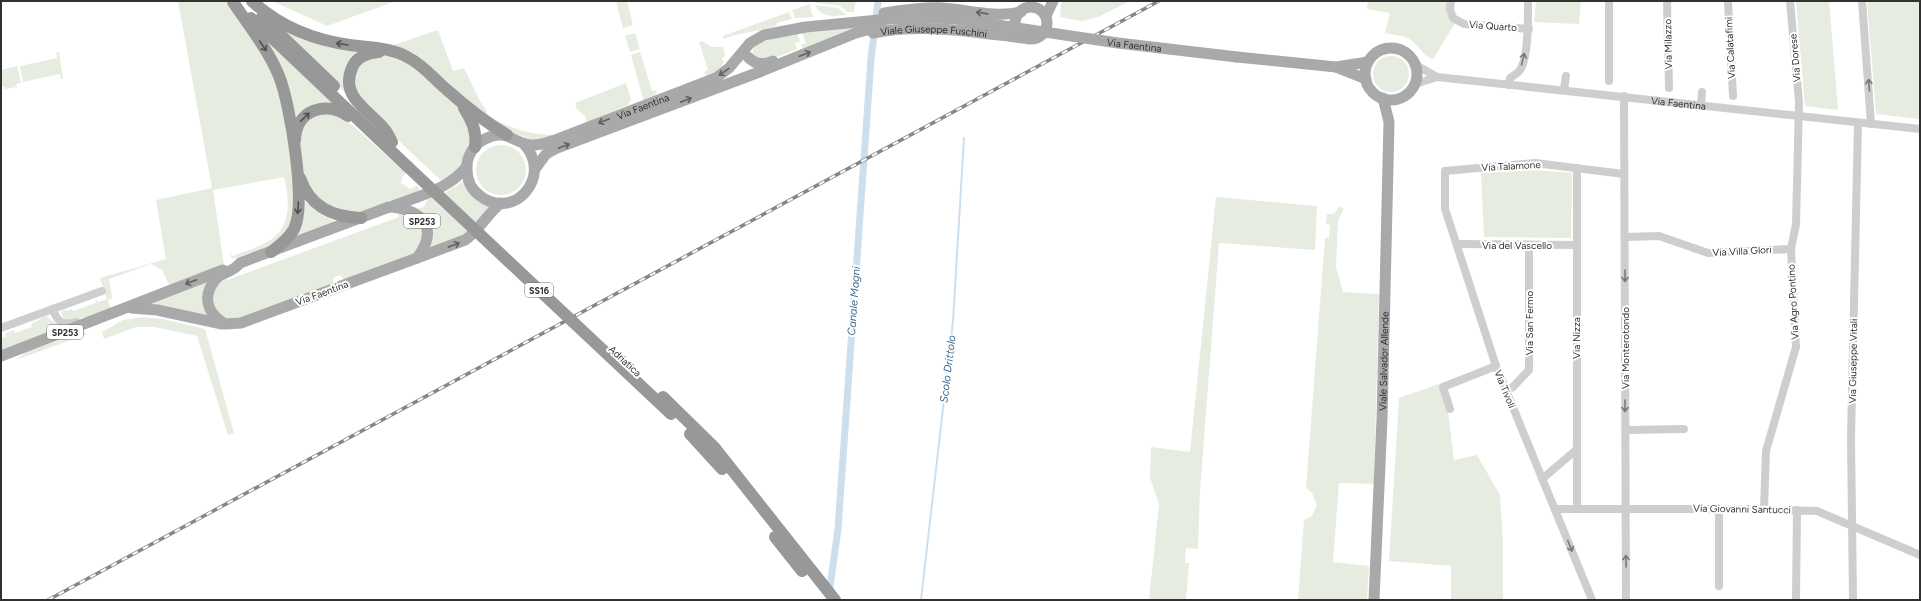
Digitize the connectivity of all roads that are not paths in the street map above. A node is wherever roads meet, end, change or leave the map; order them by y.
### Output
1 (237, 1) edge
2 (252, 1) edge
3 (1042, 1) edge
4 (1053, 1) edge
5 (1451, 1) edge
6 (1528, 1) edge
7 (1609, 1) edge
8 (1667, 1) edge
9 (1728, 1) edge
10 (1790, 1) edge
11 (1862, 1) edge
12 (1032, 7) junction
13 (1020, 12) junction
14 (1046, 16) junction
15 (889, 21) junction
16 (1529, 29) junction
17 (1023, 38) junction
18 (750, 43) junction
19 (394, 51) junction
20 (748, 57) junction
21 (789, 60) junction
22 (1368, 62) junction
23 (1416, 65) junction
24 (1336, 67) junction
25 (762, 71) junction
26 (1566, 76) dead end
27 (1437, 77) junction
28 (1366, 79) junction
29 (1609, 81) dead end
30 (1415, 84) junction
31 (1509, 85) junction
32 (1669, 88) dead end
33 (1564, 90) junction
34 (1702, 92) dead end
35 (1624, 96) junction
36 (1733, 96) dead end
37 (1382, 98) junction
38 (1400, 98) junction
39 (460, 102) junction
40 (1700, 105) junction
41 (1798, 116) junction
42 (1389, 122) junction
43 (1858, 123) junction
44 (1871, 124) junction
45 (1920, 129) edge
46 (507, 136) junction
47 (388, 143) junction
48 (523, 143) junction
49 (475, 147) junction
50 (295, 153) junction
51 (411, 164) junction
52 (467, 166) junction
53 (1577, 168) junction
54 (297, 169) junction
55 (535, 169) junction
56 (1445, 171) joint
57 (1624, 174) junction
58 (501, 203) junction
59 (389, 208) junction
60 (361, 218) junction
61 (1625, 236) junction
62 (1458, 244) junction
63 (1529, 245) junction
64 (1577, 245) junction
65 (1791, 249) junction
66 (271, 252) junction
67 (417, 258) junction
68 (240, 264) junction
69 (102, 291) dead end
70 (128, 308) junction
71 (52, 309) junction
72 (91, 322) junction
73 (225, 324) junction
74 (1, 328) edge
75 (1, 356) edge
76 (1496, 366) junction
77 (1506, 390) junction
78 (1450, 409) dead end
79 (1684, 429) dead end
80 (1626, 430) junction
81 (1576, 450) junction
82 (1542, 479) junction
83 (1555, 509) junction
84 (1577, 509) junction
85 (1625, 509) junction
86 (1719, 509) junction
87 (1764, 509) junction
88 (1797, 510) junction
89 (1852, 526) junction
90 (1920, 555) edge
91 (1719, 586) dead end
92 (826, 600) edge
93 (836, 600) edge
94 (1374, 600) edge
95 (1592, 600) edge
96 (1626, 600) edge
97 (1796, 600) edge
98 (1853, 600) edge

1 - 47 highway, SS16
1 -> 50 highway
19 -> 2 highway
3 - 12 main road
4 - 14 main road
5 - 16 street, Via Quarto
6 - 16 street
7 - 29 street
8 - 32 street, Via Milazzo
9 - 36 street, Via Calatafimi
10 - 41 street, Via Dorese
44 -> 11 street
12 - 13 main road
12 - 14 main road
13 -> 15 main road, Viale Giuseppe Fuschini
13 - 17 main road
14 - 17 main road
15 - 17 main road, Viale Giuseppe Fuschini
15 - 18 main road, Via Faentina / SP253
21 -> 15 main road, Via Faentina / SP253
15 - 24 main road, Via Faentina / SP253, bridge
31 -> 16 street
18 - 20 main road
18 -> 48 main road, Via Faentina
19 - 39 highway
19 - 47 highway
20 - 21 main road
20 - 25 main road
21 - 25 main road, Via Faentina / SP253
22 - 23 main road, SP253
22 - 24 main road, Via Faentina / SP253
22 - 28 main road
23 - 27 street, Via Faentina / SP253
23 - 30 main road
24 - 28 main road, Via Faentina / SP253
55 -> 25 main road, Via Faentina / SP253
26 - 33 street
27 - 30 street, Via Faentina / SP253
27 - 31 street, Via Faentina / SP253
28 - 37 main road
30 - 38 main road, SP253
31 - 33 street, Via Faentina / SP253
33 - 35 street, Via Faentina / SP253
34 - 40 street
35 - 40 street, Via Faentina / SP253
35 - 57 street, Via Monterotondo
37 - 38 main road
37 - 42 main road, Viale Salvador Allende
38 - 42 main road, Viale Salvador Allende
39 - 46 highway
39 - 49 highway
40 - 41 street, Via Faentina / SP253
41 - 43 street, Via Faentina / SP253
41 - 65 street, Via Agro Pontino
42 - 94 main road, Viale Salvador Allende
43 - 44 street, Via Faentina / SP253
43 - 89 street, Via Giuseppe Vitali
44 - 45 street, Via Faentina / SP253
46 - 48 main road
46 - 49 main road
50 -> 47 highway
47 - 51 highway, Adriatica / SS16
48 - 55 main road
49 - 52 main road, SP253
50 - 54 highway
51 - 92 highway, Adriatica / SS16, bridge
51 - 93 highway, Adriatica / SS16
52 - 58 main road
52 - 59 main road, Via Faentina / SP253
53 - 56 street, Via Talamone
53 - 57 street, Via Talamone
53 - 64 street, Via Nizza
54 - 60 highway
54 -> 66 highway
55 - 58 main road, SP253
56 - 62 street, Via Tivoli
57 - 61 street, Via Monterotondo
67 -> 58 main road, Via Faentina / SP253
59 - 60 main road, Via Faentina / SP253
59 - 67 main road, Via Faentina / SP253
60 - 66 main road, Via Faentina / SP253
61 - 65 street, Via Villa Glori
61 -> 80 street, Via Monterotondo
62 - 63 street, Via del Vascello
62 - 76 street, Via Tivoli
63 - 64 street, Via del Vascello
63 - 77 street, Via San Fermo
64 - 81 street, Via Nizza
65 - 87 street, Via Agro Pontino
66 - 68 main road, Via Faentina / SP253
67 - 73 main road, Via Faentina / SP253
68 -> 70 main road, Via Faentina / SP253
68 - 73 main road, Via Faentina / SP253
69 - 71 street
70 - 72 main road, Via Faentina / SP253
70 - 73 main road, Via Faentina / SP253
71 - 72 street, Via Faentina
71 - 74 street
72 - 75 main road, Via Faentina / SP253
76 - 77 street, Via Tivoli
76 - 78 street
77 - 82 street, Via Tivoli
79 - 80 street
80 - 85 street, Via Monterotondo
81 - 82 street
81 - 84 street, Via Nizza
82 - 83 street, Via Tivoli
83 - 84 street, Via Giovanni Santucci
83 -> 95 street, Via Tivoli
84 - 85 street, Via Giovanni Santucci
85 - 86 street, Via Giovanni Santucci
96 -> 85 street, Via Monterotondo
86 - 87 street, Via Giovanni Santucci
86 - 91 street
87 - 88 street, Via Giovanni Santucci
88 - 89 street, Via Giovanni Santucci
88 - 97 street
89 - 90 street, Via Giovanni Santucci
89 - 98 street, Via Giuseppe Vitali

